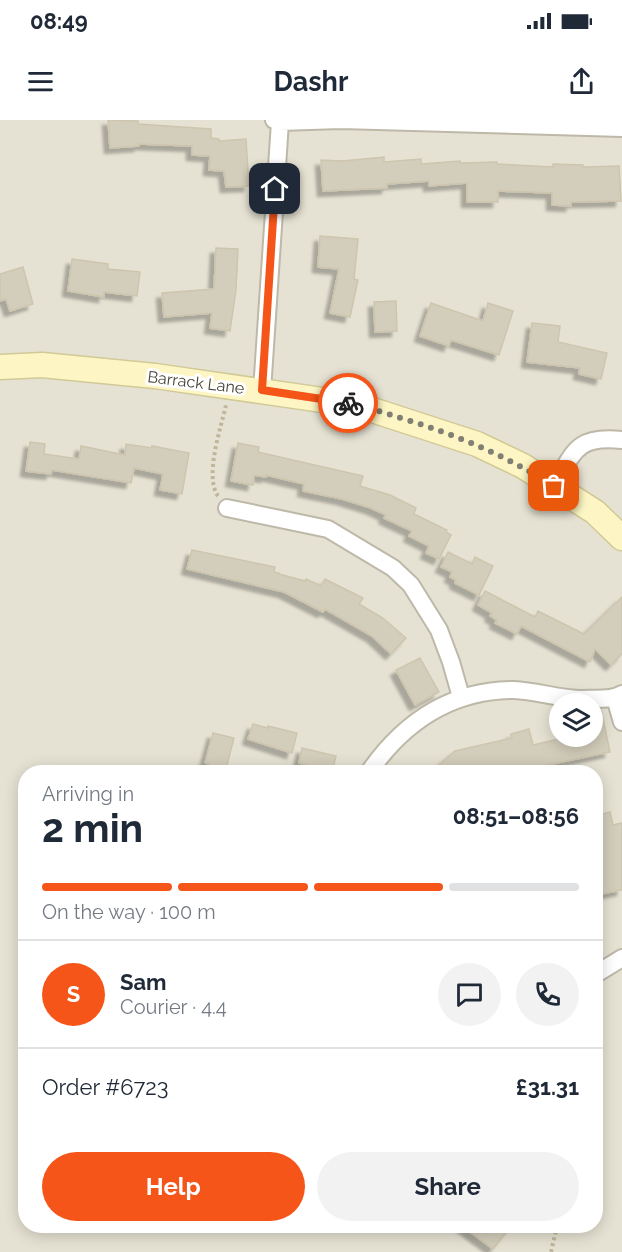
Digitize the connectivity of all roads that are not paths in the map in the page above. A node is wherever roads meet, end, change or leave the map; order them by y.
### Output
1 (277, 121) edge
2 (622, 129) edge
3 (0, 367) edge
4 (262, 390) junction
5 (622, 440) edge
6 (554, 486) junction
7 (227, 508) road end
8 (622, 538) edge
9 (619, 696) edge
10 (461, 698) junction
11 (622, 722) edge
12 (374, 765) edge
13 (622, 958) edge
14 (603, 970) edge

1 - 2 street
1 - 4 street
3 - 4 street, Barrack Lane
4 - 6 street, Barrack Lane
5 - 6 street
6 - 8 street, Barrack Lane
7 - 10 street
9 - 10 street
9 - 11 street
10 - 12 street
13 - 14 street

